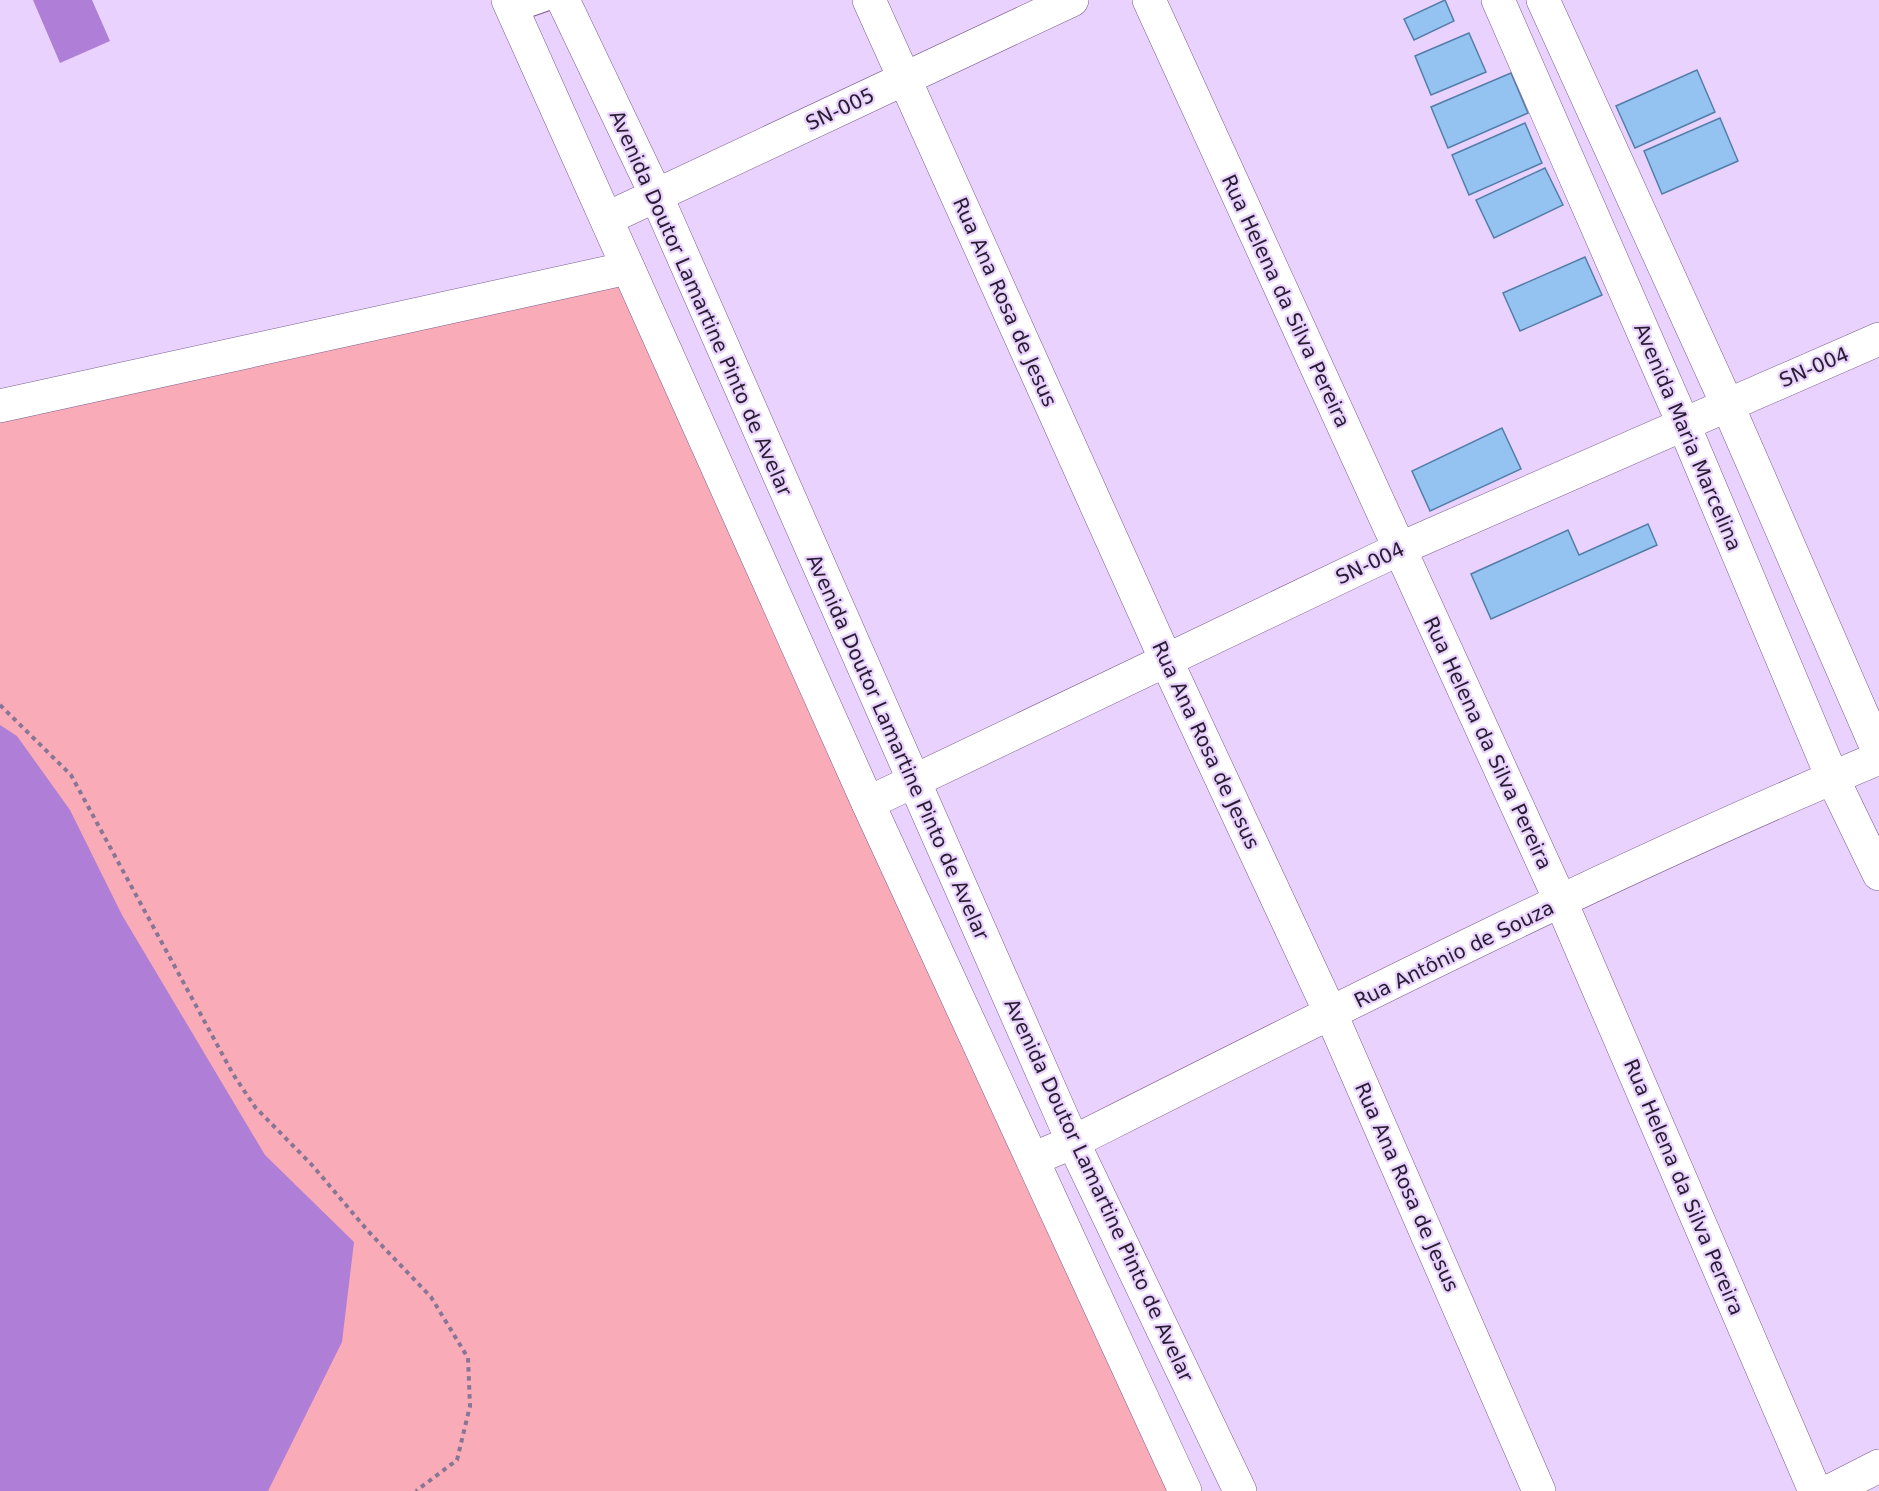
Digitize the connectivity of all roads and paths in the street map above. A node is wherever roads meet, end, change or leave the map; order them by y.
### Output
1 (551, 0) edge
2 (563, 0) edge
3 (869, 0) edge
4 (1072, 0) edge
5 (1149, 0) edge
6 (1498, 0) edge
7 (1543, 0) edge
8 (511, 6) edge
9 (905, 78) junction
10 (656, 195) junction
11 (608, 218) junction
12 (628, 268) junction
13 (1879, 339) edge
14 (1727, 404) junction
15 (0, 406) edge
16 (1683, 423) junction
17 (1399, 549) junction
18 (1166, 660) junction
19 (0, 705) edge
20 (1879, 753) edge
21 (1879, 758) edge
22 (1832, 777) junction
23 (913, 782) junction
24 (868, 803) junction
25 (1879, 874) edge
26 (1561, 902) junction
27 (1330, 1012) junction
28 (1073, 1142) junction
29 (1033, 1158) junction
30 (1879, 1466) edge
31 (416, 1491) edge
32 (1185, 1491) edge
33 (1240, 1491) edge
34 (1539, 1491) edge
35 (1815, 1491) edge
36 (1830, 1491) edge

1 - 8 lane
2 - 10 street, Avenida Doutor Lamartine Pinto de Avelar
3 - 9 street, Rua Ana Rosa de Jesus
4 - 9 street, SN-005
5 - 17 street, Rua Helena da Silva Pereira
6 - 16 street, Avenida Maria Marcelina
7 - 14 street
8 - 11 street
9 - 10 street, SN-005
9 - 18 street, Rua Ana Rosa de Jesus
10 - 11 street, SN-005
10 - 23 street, Avenida Doutor Lamartine Pinto de Avelar
11 - 12 street
12 - 15 street
12 - 24 street
13 - 14 street, SN-004
14 - 16 street, SN-004
14 - 20 street
16 - 17 street, SN-004
16 - 22 street, Avenida Maria Marcelina
17 - 18 street, SN-004
17 - 26 street, Rua Helena da Silva Pereira
18 - 23 street, SN-004
18 - 27 street, Rua Ana Rosa de Jesus
19 - 31 path
21 - 22 street, Rua Antônio de Souza
22 - 25 street, Avenida Maria Marcelina
22 - 26 street, Rua Antônio de Souza
23 - 24 street, SN-004
23 - 28 street, Avenida Doutor Lamartine Pinto de Avelar
24 - 29 street
26 - 27 street, Rua Antônio de Souza
26 - 35 street, Rua Helena da Silva Pereira
27 - 28 street, Rua Antônio de Souza
27 - 34 street, Rua Ana Rosa de Jesus
28 - 29 street, Rua Antônio de Souza
28 - 33 street, Avenida Doutor Lamartine Pinto de Avelar
29 - 32 street
30 - 36 street

